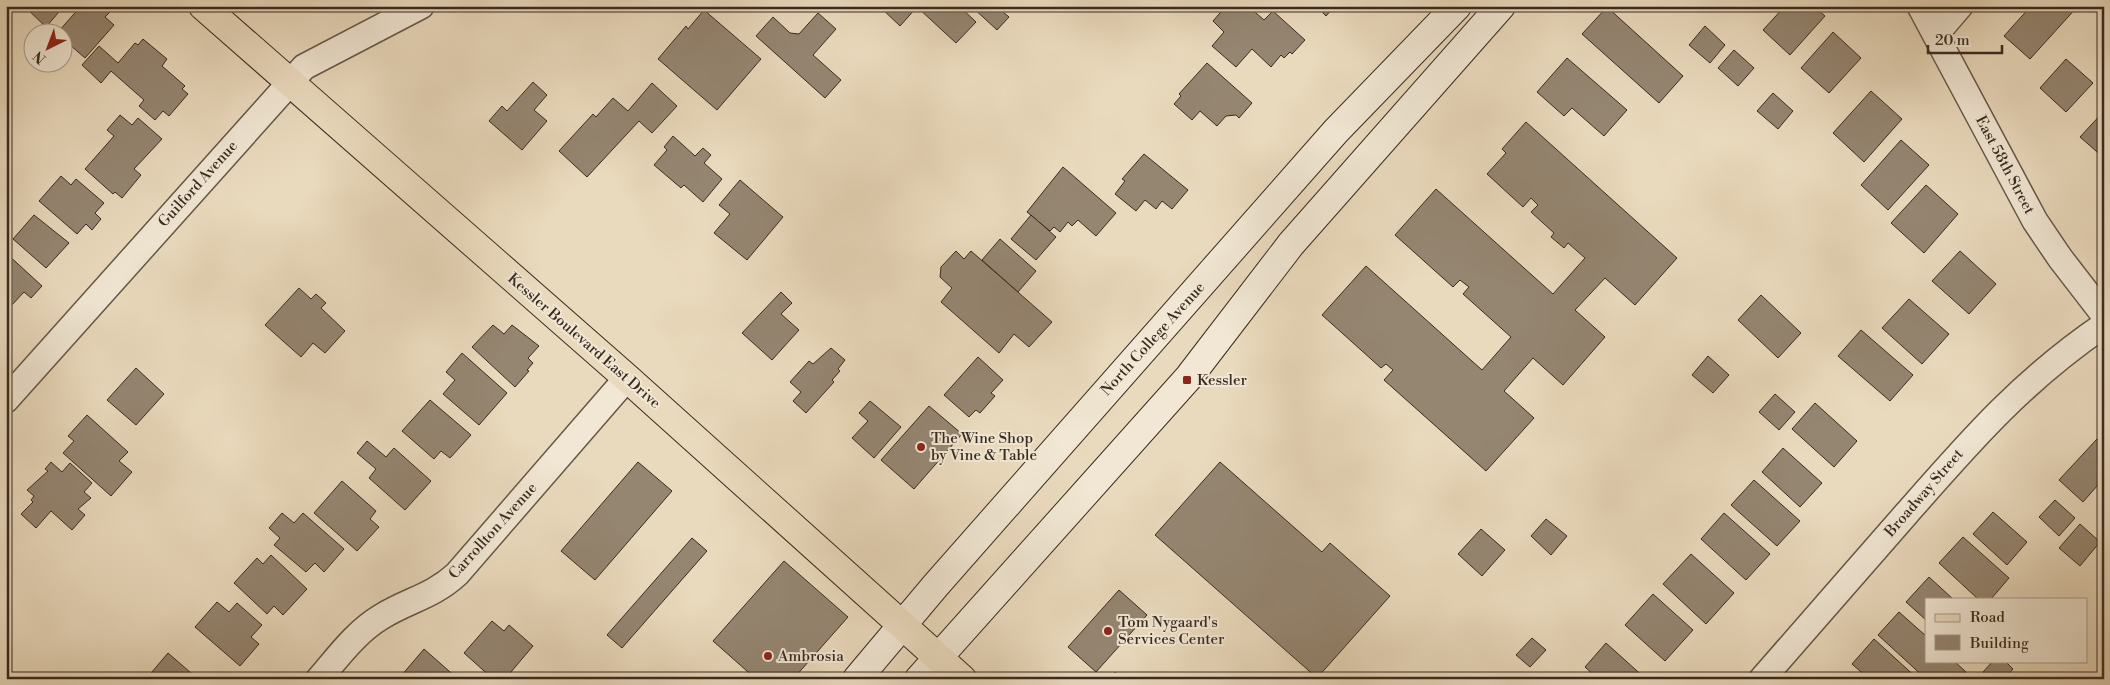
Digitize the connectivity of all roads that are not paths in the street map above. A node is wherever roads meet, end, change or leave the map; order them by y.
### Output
1 (203, 6) edge
2 (421, 6) edge
3 (1456, 6) edge
4 (1500, 6) edge
5 (1920, 6) edge
6 (1960, 6) edge
7 (1936, 34) junction
8 (289, 81) junction
9 (2104, 315) edge
10 (2104, 325) edge
11 (627, 378) junction
12 (6, 400) edge
13 (902, 626) junction
14 (938, 657) junction
15 (319, 679) edge
16 (857, 679) edge
17 (919, 679) edge
18 (962, 679) edge
19 (1762, 679) edge

1 - 8 main road, Kessler Boulevard East Drive
2 - 8 street, Guilford Avenue
3 - 13 main road, North College Avenue
4 - 14 main road
5 - 7 street, East 58th Street
6 - 7 street
7 - 9 street, East 58th Street
8 - 11 main road, Kessler Boulevard East Drive
8 - 12 street, Guilford Avenue
10 - 19 street, Broadway Street
11 - 13 main road, Kessler Boulevard East Drive
11 - 15 street, Carrollton Avenue
13 - 14 main road, Kessler Boulevard East Drive
13 - 16 main road, North College Avenue
14 - 17 main road
14 - 18 main road, Kessler Boulevard East Drive

